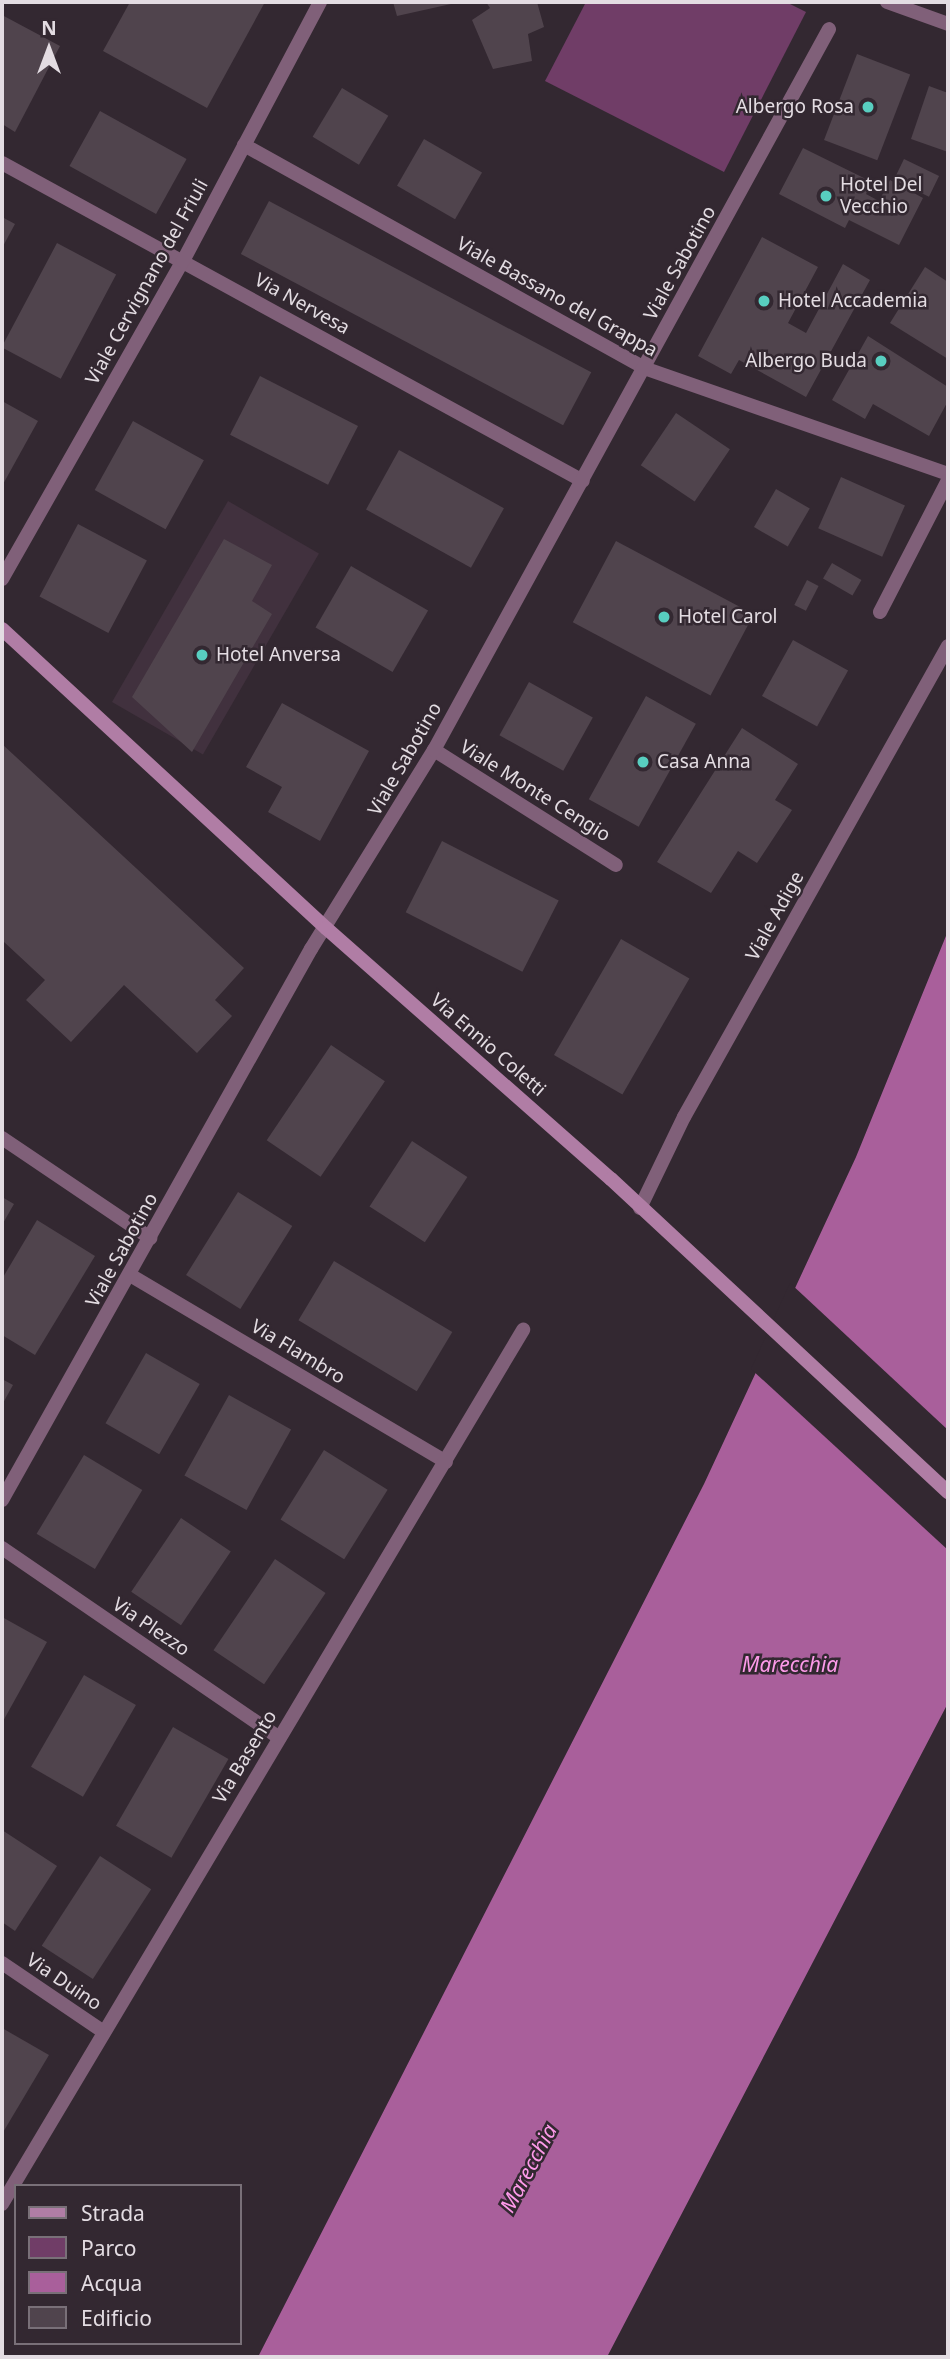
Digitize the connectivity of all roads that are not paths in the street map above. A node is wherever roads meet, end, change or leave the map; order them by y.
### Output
1 (320, 2) edge
2 (887, 2) edge
3 (948, 24) edge
4 (830, 29) dead end
5 (244, 145) junction
6 (2, 163) edge
7 (183, 261) junction
8 (644, 368) junction
9 (948, 474) edge
10 (948, 480) edge
11 (583, 481) junction
12 (2, 579) edge
13 (880, 612) dead end
14 (2, 629) edge
15 (948, 646) edge
16 (434, 750) junction
17 (616, 865) dead end
18 (326, 928) junction
19 (2, 1138) edge
20 (640, 1208) junction
21 (150, 1238) junction
22 (130, 1275) junction
23 (523, 1330) dead end
24 (446, 1462) junction
25 (948, 1492) edge
26 (2, 1500) edge
27 (2, 1548) edge
28 (279, 1738) junction
29 (2, 1963) edge
30 (104, 2032) junction
31 (2, 2204) edge

1 - 5 street, Viale Cervignano del Friuli
2 - 3 street
4 - 8 street, Viale Sabotino
5 - 7 street, Viale Cervignano del Friuli
5 - 8 street, Viale Bassano del Grappa
6 - 7 street, Via Nervesa
7 - 11 street, Via Nervesa
7 - 12 street, Viale Cervignano del Friuli
8 - 9 street, Viale Bassano del Grappa
8 - 11 street, Viale Sabotino
10 - 13 street
11 - 16 street, Viale Sabotino
14 - 18 street, Via Ennio Coletti
15 - 20 street, Viale Adige
16 - 17 street, Viale Monte Cengio
16 - 18 street, Viale Sabotino
18 - 20 street, Via Ennio Coletti
18 - 21 street, Viale Sabotino
19 - 21 street
20 - 25 street, Via Ennio Coletti
21 - 22 street, Viale Sabotino
22 - 24 street, Via Flambro
22 - 26 street, Viale Sabotino
23 - 24 street, Via Basento
24 - 28 street, Via Basento
27 - 28 street, Via Plezzo
28 - 30 street, Via Basento
29 - 30 street, Via Duino
30 - 31 street, Via Basento

